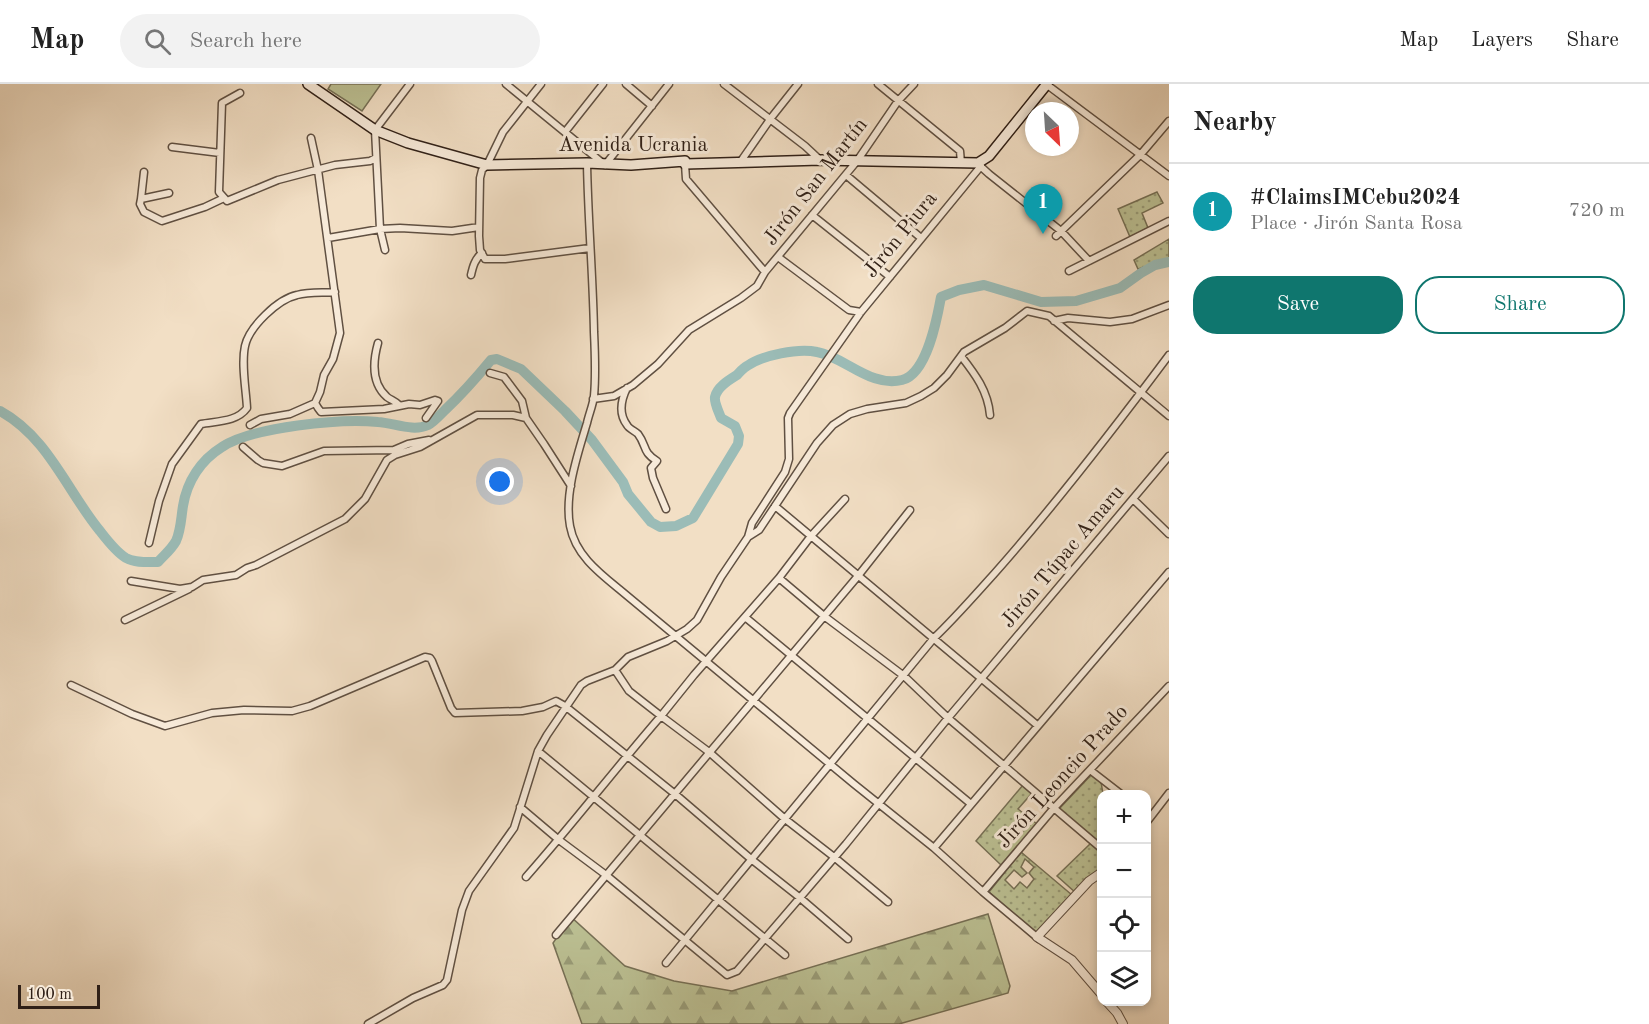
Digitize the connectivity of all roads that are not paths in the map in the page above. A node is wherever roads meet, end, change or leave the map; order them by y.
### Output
1 (308, 84) edge
2 (410, 84) edge
3 (506, 84) edge
4 (541, 84) edge
5 (603, 84) edge
6 (626, 84) edge
7 (669, 84) edge
8 (724, 84) edge
9 (798, 84) edge
10 (878, 84) edge
11 (914, 84) edge
12 (1047, 84) edge
13 (240, 93) dead end
14 (527, 101) junction
15 (898, 101) junction
16 (651, 106) junction
17 (771, 118) junction
18 (1169, 121) edge
19 (375, 130) junction
20 (565, 132) junction
21 (311, 138) dead end
22 (172, 147) dead end
23 (220, 153) junction
24 (1142, 154) junction
25 (376, 158) junction
26 (820, 160) junction
27 (741, 161) junction
28 (857, 161) junction
29 (587, 163) junction
30 (961, 163) junction
31 (685, 164) junction
32 (487, 165) junction
33 (605, 165) junction
34 (979, 165) junction
35 (318, 170) junction
36 (144, 172) dead end
37 (846, 175) junction
38 (1169, 176) edge
39 (169, 193) dead end
40 (141, 199) junction
41 (225, 199) junction
42 (812, 216) junction
43 (1169, 221) edge
44 (479, 227) junction
45 (380, 230) junction
46 (1058, 233) junction
47 (328, 238) junction
48 (921, 238) junction
49 (590, 248) junction
50 (385, 250) dead end
51 (482, 253) junction
52 (778, 257) junction
53 (1089, 261) junction
54 (1069, 271) dead end
55 (765, 272) junction
56 (471, 275) dead end
57 (890, 277) junction
58 (335, 292) junction
59 (1168, 305) edge
60 (861, 312) junction
61 (1052, 318) junction
62 (378, 343) dead end
63 (1169, 355) edge
64 (961, 356) junction
65 (490, 373) dead end
66 (628, 388) junction
67 (1141, 393) junction
68 (593, 399) junction
69 (315, 403) junction
70 (399, 405) junction
71 (990, 415) dead end
72 (1169, 416) edge
73 (426, 418) dead end
74 (526, 418) junction
75 (250, 426) dead end
76 (433, 441) junction
77 (243, 447) dead end
78 (1169, 456) edge
79 (571, 487) junction
80 (845, 498) dead end
81 (1133, 499) junction
82 (775, 506) junction
83 (666, 509) dead end
84 (910, 510) dead end
85 (1169, 534) edge
86 (811, 536) junction
87 (748, 537) junction
88 (149, 543) dead end
89 (1169, 572) edge
90 (858, 576) junction
91 (779, 578) junction
92 (130, 581) dead end
93 (192, 587) junction
94 (824, 616) junction
95 (745, 617) junction
96 (125, 620) dead end
97 (677, 636) junction
98 (934, 638) junction
99 (791, 654) junction
100 (707, 661) junction
101 (615, 670) junction
102 (904, 676) junction
103 (982, 680) junction
104 (71, 685) dead end
105 (1169, 686) edge
106 (754, 700) junction
107 (566, 706) junction
108 (660, 716) junction
109 (948, 718) junction
110 (868, 720) junction
111 (1037, 725) junction
112 (538, 751) junction
113 (709, 752) junction
114 (627, 755) junction
115 (916, 758) junction
116 (831, 765) junction
117 (1004, 765) junction
118 (1090, 770) junction
119 (1115, 790) edge
120 (1169, 793) edge
121 (675, 794) junction
122 (594, 796) junction
123 (878, 803) junction
124 (971, 804) junction
125 (520, 807) junction
126 (1054, 808) junction
127 (1151, 814) edge
128 (784, 819) junction
129 (641, 835) junction
130 (559, 840) junction
131 (1097, 846) edge
132 (934, 848) junction
133 (834, 857) junction
134 (751, 859) junction
135 (606, 875) junction
136 (1097, 875) edge
137 (526, 877) dead end
138 (984, 892) junction
139 (799, 897) junction
140 (718, 900) junction
141 (888, 902) dead end
142 (556, 935) dead end
143 (1037, 937) junction
144 (765, 938) junction
145 (685, 939) junction
146 (848, 939) dead end
147 (785, 955) dead end
148 (666, 963) dead end
149 (1097, 990) edge
150 (1111, 1006) edge
151 (368, 1024) edge
152 (1123, 1024) edge

1 - 19 main road, Avenida Ucrania
2 - 19 street
3 - 14 street
4 - 14 street
5 - 20 street
6 - 16 street
7 - 16 street
8 - 17 street
9 - 17 street
10 - 15 street
11 - 15 street, Jirón San Martín
12 - 24 street
12 - 34 main road, Jirón Piura
13 - 23 street
14 - 20 street
14 - 32 street
15 - 28 street, Jirón San Martín
15 - 30 street
16 - 33 street
17 - 26 street
17 - 27 street
18 - 24 street
19 - 25 street
19 - 32 main road, Avenida Ucrania
20 - 33 street
21 - 35 street
22 - 23 street
23 - 41 street
24 - 38 street
24 - 46 street
25 - 35 street
25 - 45 street
26 - 27 main road, Avenida Ucrania
26 - 28 main road, Avenida Ucrania
27 - 31 main road, Avenida Ucrania
28 - 30 main road, Avenida Ucrania
28 - 37 street, Jirón San Martín
29 - 32 main road, Avenida Ucrania
29 - 33 main road, Avenida Ucrania
29 - 49 street
30 - 34 main road, Avenida Ucrania
31 - 33 main road, Avenida Ucrania
31 - 55 street
32 - 44 street
34 - 46 street
34 - 48 street, Jirón Piura
35 - 41 street
35 - 47 street
36 - 40 street
37 - 42 street, Jirón San Martín
37 - 48 street
39 - 40 street
40 - 41 street
42 - 52 street, Jirón San Martín
42 - 57 street
43 - 53 street
44 - 45 street
44 - 51 street
45 - 47 street
45 - 50 street
46 - 53 street
47 - 58 street
48 - 57 street, Jirón Piura
49 - 51 street
49 - 68 street
51 - 56 street
52 - 55 street, Jirón San Martín
52 - 60 street
53 - 54 street
55 - 66 street, Jirón San Martín
57 - 60 street, Jirón Piura
58 - 69 street
58 - 88 street
59 - 61 street
60 - 87 street, Jirón Piura
61 - 64 street
61 - 67 street
62 - 70 street
63 - 67 street
64 - 71 street
64 - 82 street
65 - 74 street
66 - 68 street, Jirón San Martín
66 - 83 street
67 - 72 street
67 - 98 street
68 - 79 street
69 - 70 street
69 - 75 street
70 - 73 street
74 - 76 street
74 - 79 street
76 - 77 street
76 - 93 street
78 - 81 street, Jirón Túpac Amaru
79 - 97 street
80 - 86 street
81 - 85 street
81 - 103 street, Jirón Túpac Amaru
82 - 86 street
82 - 87 street
84 - 90 street
86 - 90 street
86 - 91 street
87 - 97 street
89 - 111 street
90 - 94 street
90 - 98 street
91 - 94 street
91 - 95 street
92 - 93 street
93 - 96 street
94 - 99 street
94 - 102 street
95 - 99 street
95 - 100 street
97 - 100 street
97 - 101 street
98 - 102 street
98 - 103 street
99 - 106 street
99 - 110 street
100 - 106 street
100 - 108 street
101 - 107 street
101 - 108 street
102 - 109 street
102 - 110 street
103 - 109 street, Jirón Túpac Amaru
103 - 111 street
104 - 107 street
105 - 118 street, Jirón Leoncio Prado
106 - 113 street
106 - 116 street
107 - 112 street
107 - 114 street
108 - 113 street
108 - 114 street
109 - 115 street, Jirón Túpac Amaru
109 - 117 street
110 - 115 street
110 - 116 street
111 - 117 street
112 - 122 street
112 - 125 street
113 - 121 street
113 - 128 street
114 - 121 street
114 - 122 street
115 - 123 street, Jirón Túpac Amaru
115 - 124 street
116 - 123 street
116 - 128 street
117 - 124 street
117 - 126 street
118 - 119 street
118 - 126 street, Jirón Leoncio Prado
120 - 127 street
121 - 129 street
121 - 134 street
122 - 129 street
122 - 130 street
123 - 132 street
123 - 133 street, Jirón Túpac Amaru
124 - 132 street
125 - 130 street
125 - 151 street
126 - 131 street
126 - 138 street, Jirón Leoncio Prado
128 - 133 street
128 - 134 street
129 - 135 street
129 - 140 street
130 - 135 street
130 - 137 street
132 - 138 street
133 - 139 street, Jirón Túpac Amaru
133 - 141 street
134 - 139 street
134 - 140 street
135 - 142 street
135 - 145 street
136 - 143 street
138 - 143 street
139 - 144 street, Jirón Túpac Amaru
139 - 146 street
140 - 144 street
140 - 145 street
143 - 149 street
144 - 145 street, Jirón Túpac Amaru
144 - 147 street
145 - 148 street
150 - 152 street

